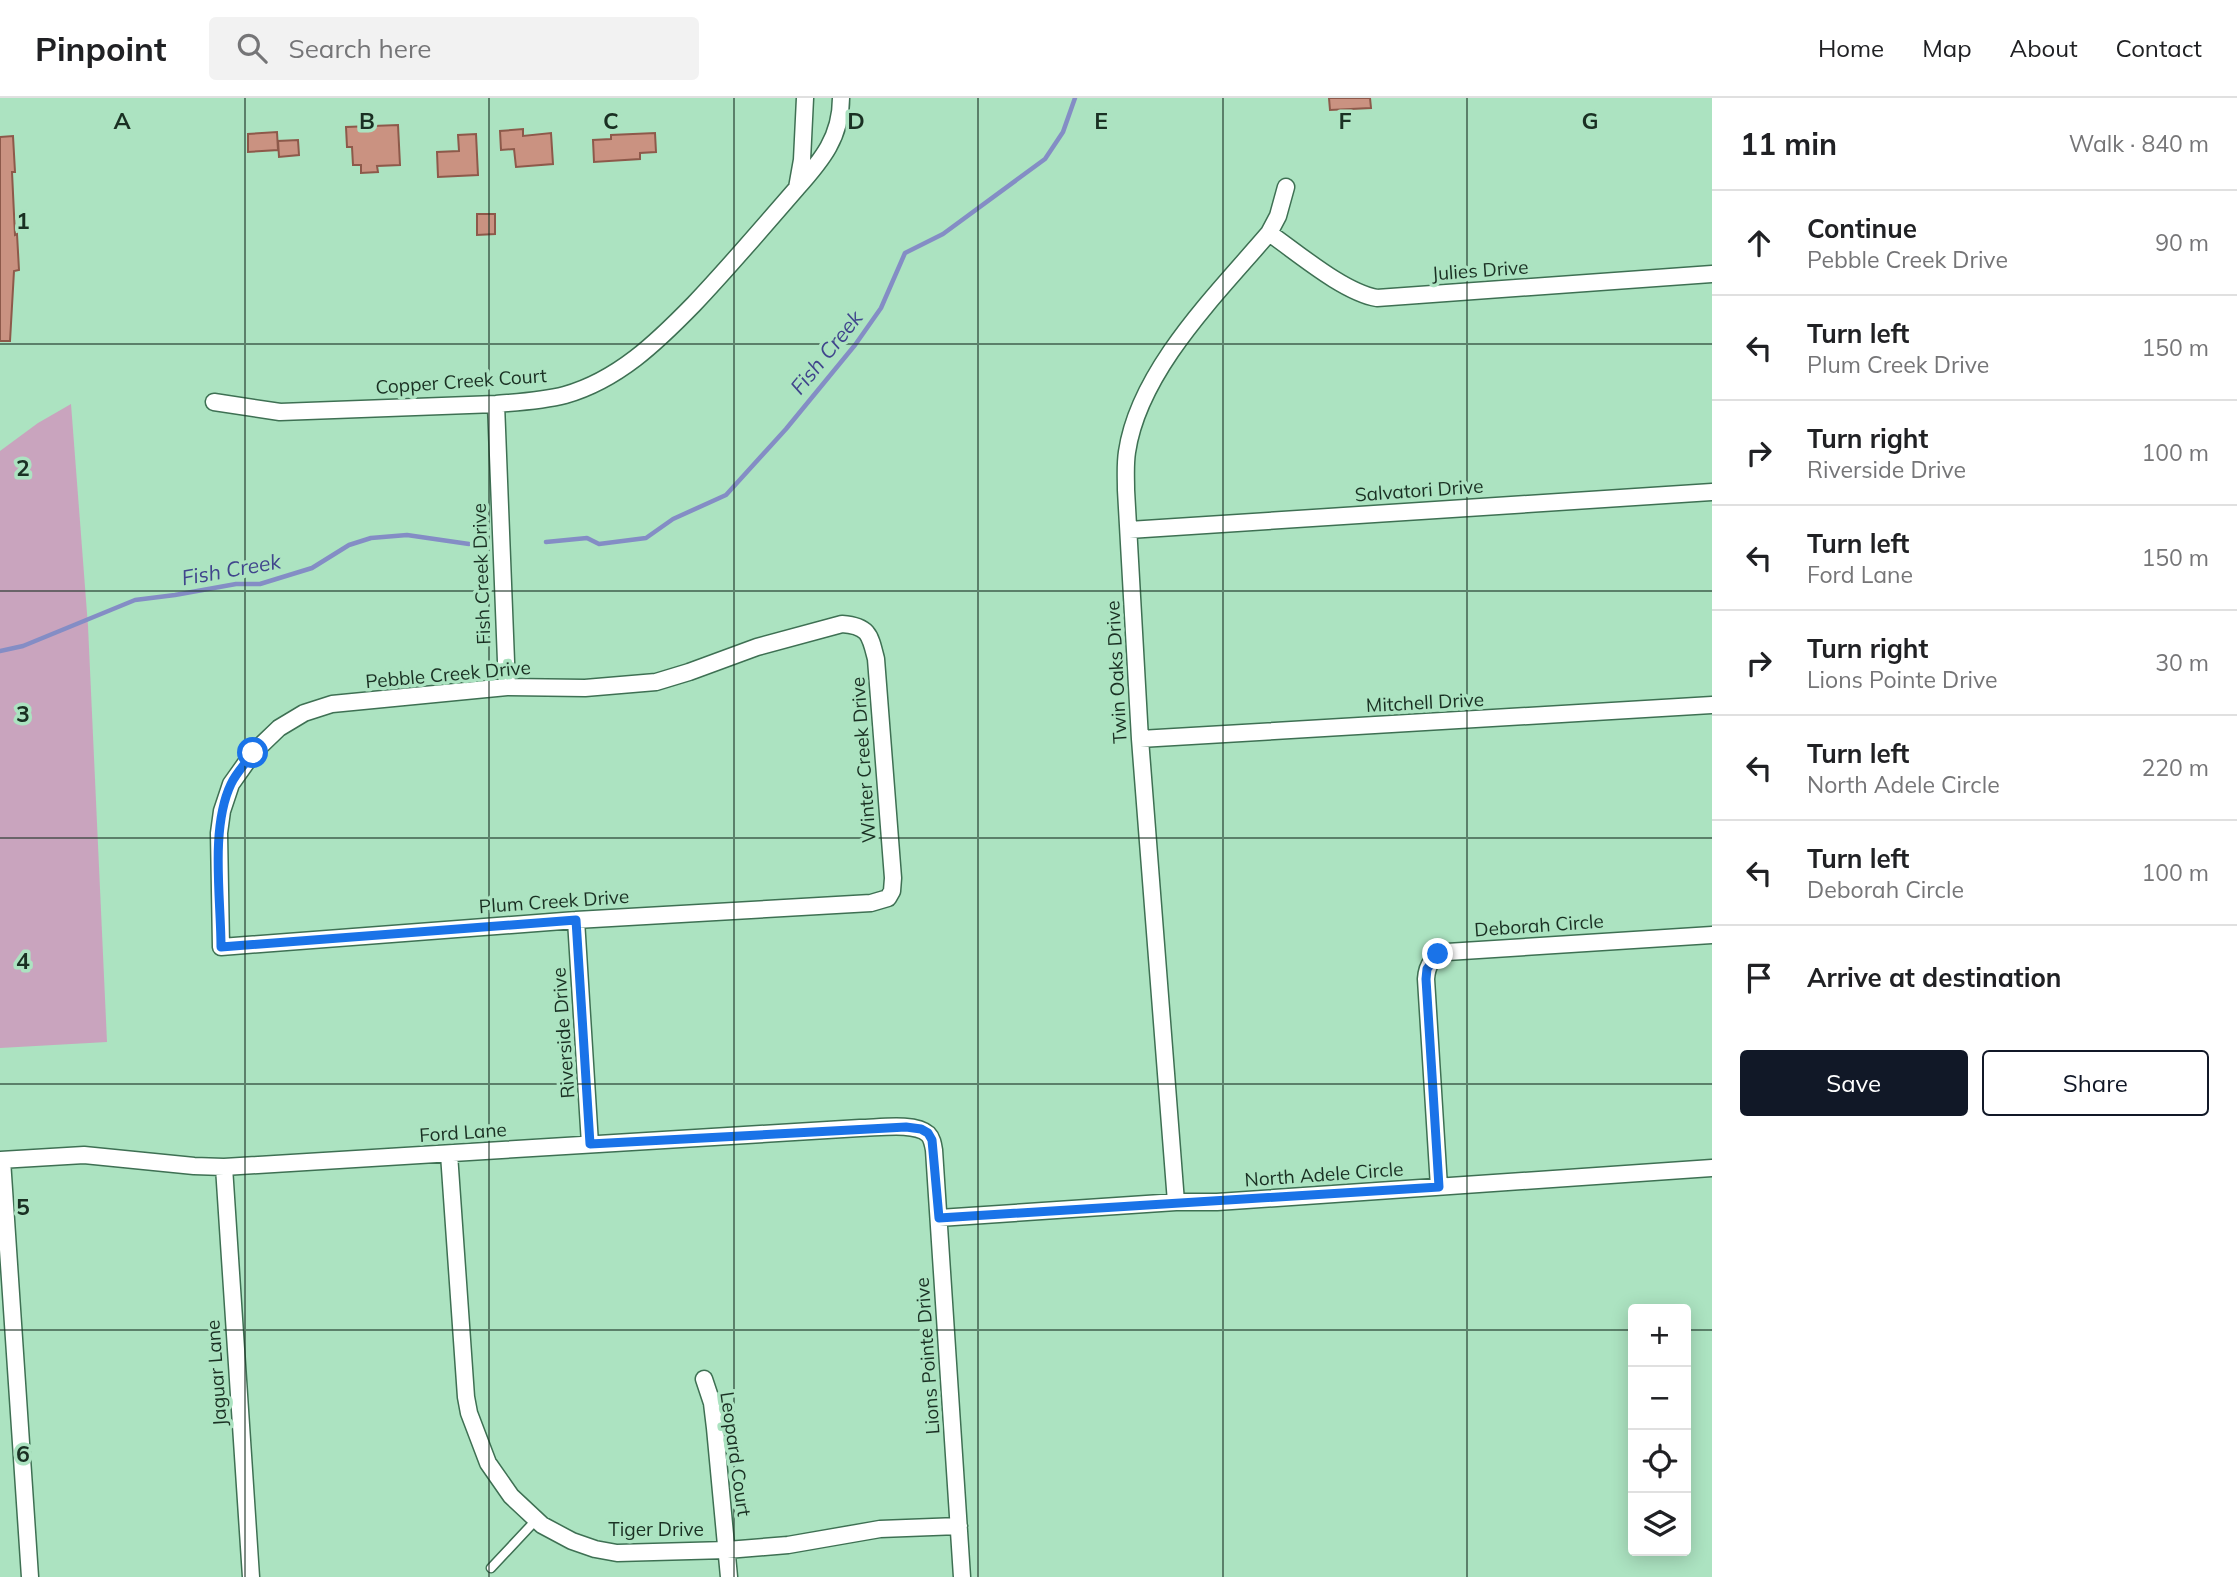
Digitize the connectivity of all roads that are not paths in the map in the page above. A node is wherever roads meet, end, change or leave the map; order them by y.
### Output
1 (805, 98) edge
2 (841, 98) edge
3 (1286, 187) dead end
4 (797, 188) junction
5 (1269, 233) junction
6 (1712, 274) edge
7 (214, 402) dead end
8 (496, 404) junction
9 (1712, 492) edge
10 (1129, 530) junction
11 (856, 625) joint
12 (507, 687) junction
13 (1712, 705) edge
14 (1140, 739) junction
15 (888, 898) joint
16 (576, 920) junction
17 (1712, 935) edge
18 (221, 947) joint
19 (928, 1133) joint
20 (590, 1144) junction
21 (449, 1154) junction
22 (1, 1160) edge
23 (223, 1167) junction
24 (1712, 1168) edge
25 (1439, 1187) junction
26 (1176, 1202) junction
27 (939, 1218) junction
28 (704, 1380) dead end
29 (536, 1520) junction
30 (959, 1526) junction
31 (727, 1550) junction
32 (491, 1568) dead end
33 (30, 1577) edge
34 (251, 1577) edge
35 (729, 1577) edge
36 (962, 1577) edge

1 - 4 street
2 - 4 street, Copper Creek Court
3 - 5 street, Twin Oaks Drive
4 - 8 street, Copper Creek Court
5 - 6 street, Julies Drive
5 - 10 street, Twin Oaks Drive
7 - 8 street, Copper Creek Court
8 - 12 street, Fish Creek Drive
9 - 10 street, Salvatori Drive
10 - 14 street, Twin Oaks Drive
11 - 12 street, Pebble Creek Drive
11 - 15 street, Winter Creek Drive
12 - 18 street, Pebble Creek Drive
13 - 14 street, Mitchell Drive
14 - 26 street, Twin Oaks Drive
15 - 16 street, Plum Creek Drive
16 - 18 street, Plum Creek Drive
16 - 20 street, Riverside Drive
17 - 25 street, Deborah Circle
19 - 20 street, Ford Lane
19 - 27 street, Lions Pointe Drive
20 - 21 street, Ford Lane
21 - 23 street, Ford Lane
21 - 29 street, Tiger Drive
22 - 23 street, Ford Lane
22 - 33 street
23 - 34 street, Jaguar Lane
24 - 25 street, North Adele Circle
25 - 26 street, North Adele Circle
26 - 27 street, North Adele Circle
27 - 30 street, Lions Pointe Drive
28 - 31 street, Leopard Court
29 - 31 street, Tiger Drive
29 - 32 lane
30 - 31 street, Tiger Drive
30 - 36 street, Lions Pointe Drive
31 - 35 street, Leopard Court

